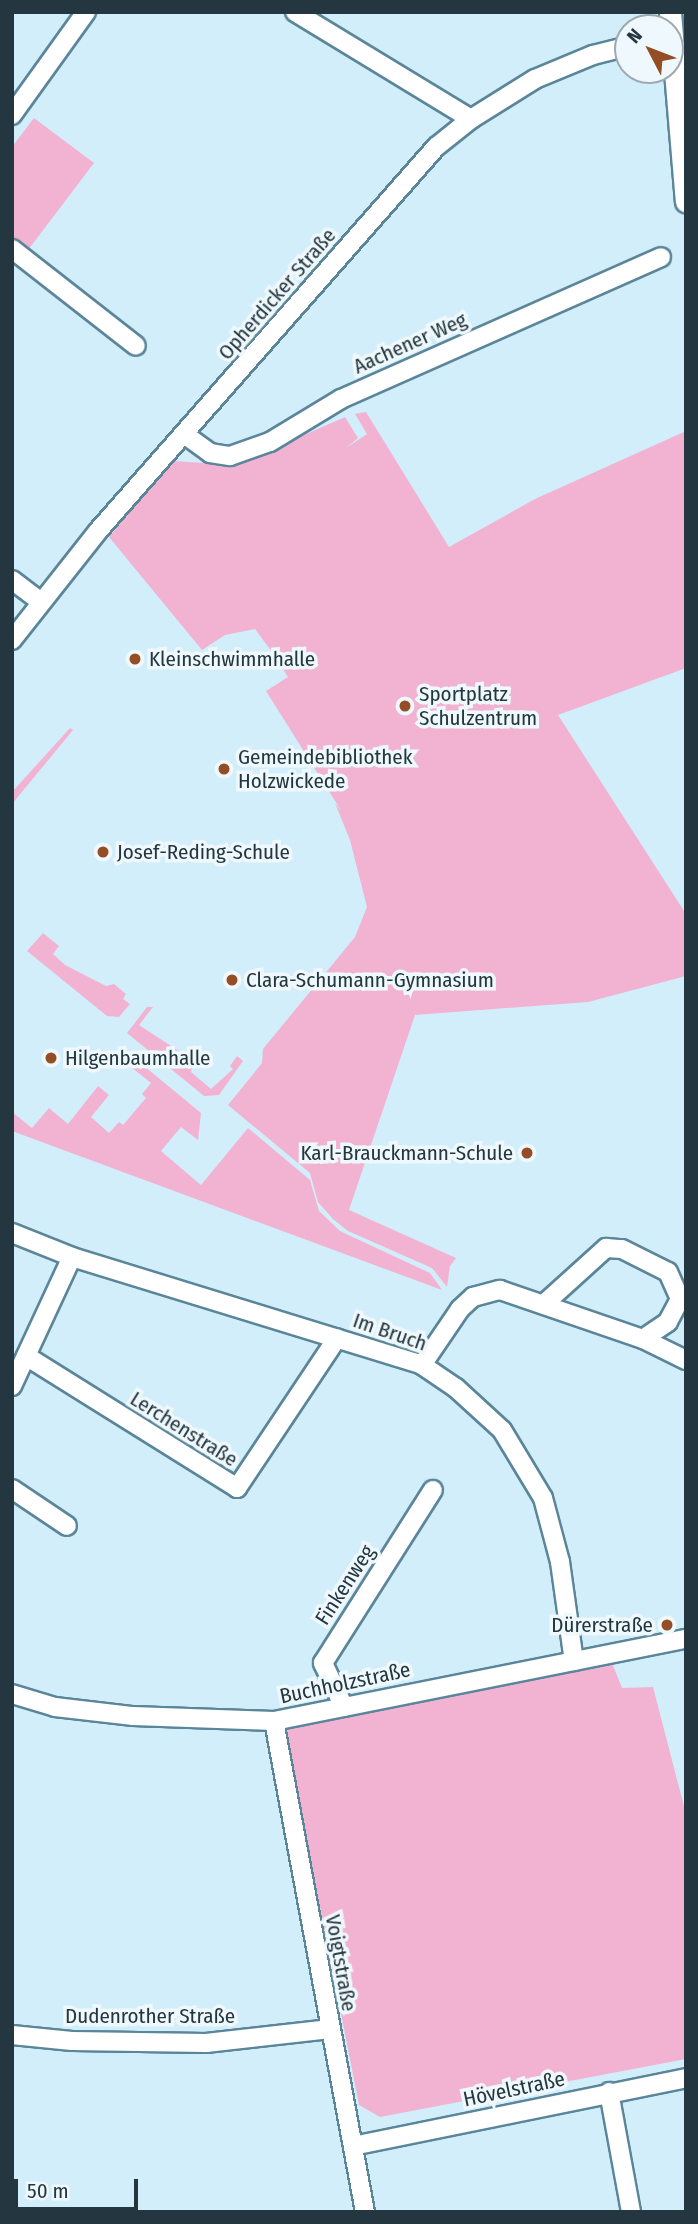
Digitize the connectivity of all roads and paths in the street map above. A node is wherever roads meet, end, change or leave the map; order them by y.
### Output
1 (86, 12) edge
2 (295, 12) edge
3 (614, 50) edge
4 (675, 84) edge
5 (12, 115) edge
6 (471, 119) junction
7 (686, 201) edge
8 (12, 249) edge
9 (662, 257) dead end
10 (136, 346) dead end
11 (184, 434) junction
12 (12, 580) edge
13 (40, 601) junction
14 (12, 640) edge
15 (12, 1233) edge
16 (72, 1257) junction
17 (544, 1304) junction
18 (337, 1338) junction
19 (643, 1339) junction
20 (26, 1356) junction
21 (686, 1360) edge
22 (422, 1364) junction
23 (12, 1386) edge
24 (12, 1489) edge
25 (433, 1490) dead end
26 (67, 1526) dead end
27 (686, 1639) edge
28 (574, 1661) junction
29 (12, 1694) edge
30 (344, 1707) junction
31 (274, 1721) junction
32 (330, 2029) junction
33 (12, 2035) edge
34 (686, 2078) edge
35 (609, 2092) junction
36 (352, 2146) junction
37 (365, 2212) edge
38 (632, 2212) edge

1 - 5 street
2 - 6 street
3 - 6 street, Opherdicker Straße
4 - 7 street
6 - 11 street, Opherdicker Straße
8 - 10 street
9 - 11 street, Aachener Weg
11 - 13 street, Opherdicker Straße
12 - 13 street
13 - 14 street, Opherdicker Straße
15 - 16 street, Im Bruch
16 - 18 street, Im Bruch
16 - 20 street
17 - 19 street
17 - 19 street
17 - 22 street
18 - 20 street, Lerchenstraße
18 - 22 street, Im Bruch
19 - 21 street
20 - 23 street
22 - 28 street, Im Bruch
24 - 26 street
25 - 30 street, Finkenweg
27 - 28 street, Buchholzstraße
28 - 30 street, Buchholzstraße
29 - 31 street, Buchholzstraße
30 - 31 street, Buchholzstraße
31 - 32 street, Voigtstraße
32 - 33 street, Dudenrother Straße
32 - 36 street, Voigtstraße
34 - 35 street, Hövelstraße
35 - 36 street, Hövelstraße
35 - 38 street
36 - 37 street, Voigtstraße

